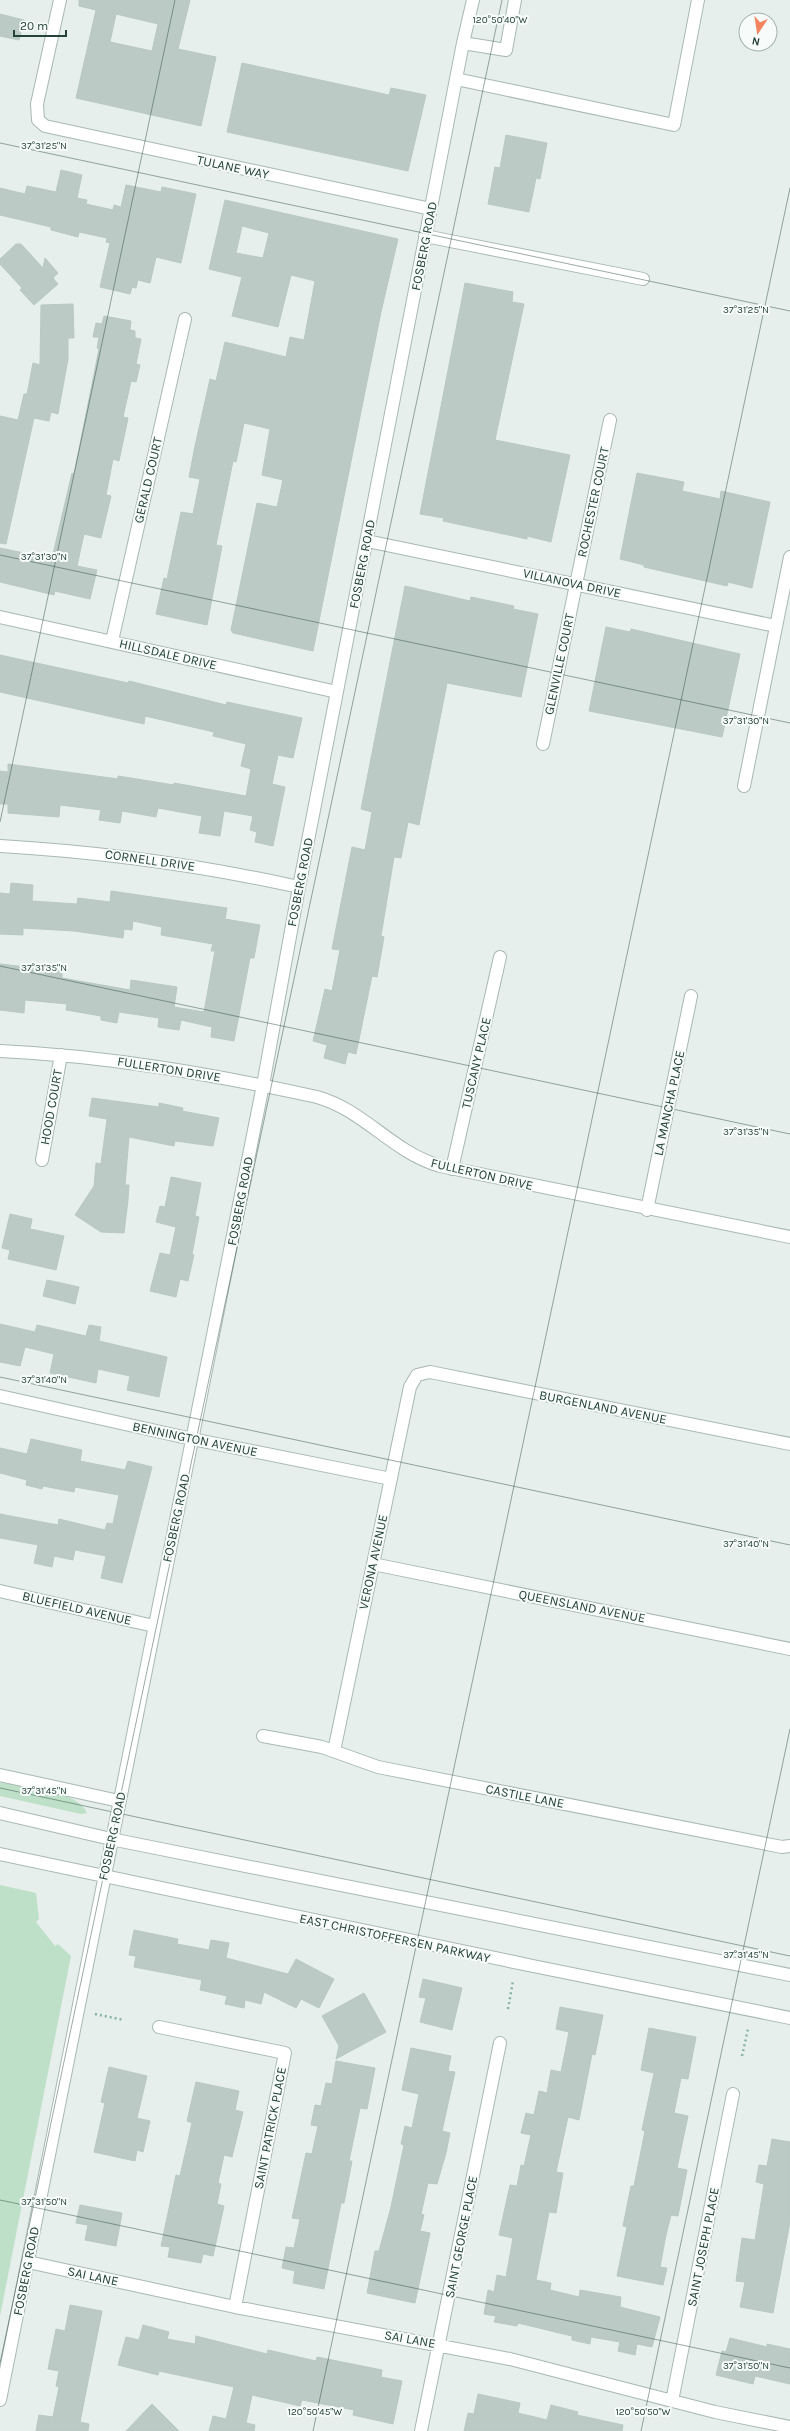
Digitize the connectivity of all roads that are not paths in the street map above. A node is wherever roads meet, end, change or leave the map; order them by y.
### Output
1 (60, 0) edge
2 (474, 0) edge
3 (516, 0) edge
4 (698, 0) edge
5 (463, 43) junction
6 (456, 79) junction
7 (431, 209) junction
8 (425, 236) junction
9 (643, 279) dead end
10 (185, 319) dead end
11 (610, 420) dead end
12 (367, 541) junction
13 (790, 557) edge
14 (576, 584) junction
15 (0, 617) edge
16 (776, 626) junction
17 (112, 641) junction
18 (337, 692) junction
19 (543, 744) dead end
20 (744, 786) dead end
21 (0, 846) edge
22 (299, 886) junction
23 (500, 957) dead end
24 (691, 996) dead end
25 (0, 1051) edge
26 (61, 1055) junction
27 (263, 1085) junction
28 (42, 1160) dead end
29 (452, 1170) junction
30 (647, 1210) junction
31 (790, 1238) edge
32 (417, 1375) joint
33 (0, 1396) edge
34 (192, 1440) junction
35 (790, 1444) edge
36 (391, 1480) junction
37 (373, 1564) junction
38 (0, 1591) edge
39 (154, 1626) junction
40 (790, 1649) edge
41 (263, 1736) dead end
42 (334, 1751) junction
43 (0, 1775) edge
44 (119, 1801) junction
45 (0, 1814) edge
46 (111, 1839) junction
47 (790, 1846) edge
48 (0, 1854) edge
49 (103, 1877) junction
50 (790, 1975) edge
51 (790, 2018) edge
52 (159, 2027) dead end
53 (500, 2043) dead end
54 (733, 2094) dead end
55 (28, 2262) junction
56 (235, 2307) junction
57 (439, 2345) junction
58 (0, 2400) edge
59 (672, 2401) junction
60 (790, 2427) edge
61 (421, 2431) edge

1 - 7 street, TULANE WAY
2 - 5 street, FOSBERG ROAD
3 - 5 street
4 - 6 street
5 - 6 street, FOSBERG ROAD
6 - 7 street, FOSBERG ROAD
7 - 8 street, FOSBERG ROAD
8 - 9 street
8 - 12 street, FOSBERG ROAD
10 - 17 street, GERALD COURT
11 - 14 street, ROCHESTER COURT
12 - 14 street, VILLANOVA DRIVE
12 - 18 street, FOSBERG ROAD
13 - 16 street
14 - 16 street, VILLANOVA DRIVE
14 - 19 street, GLENVILLE COURT
15 - 17 street, HILLSDALE DRIVE
16 - 20 street
17 - 18 street, HILLSDALE DRIVE
18 - 22 street, FOSBERG ROAD
21 - 22 street, CORNELL DRIVE
22 - 27 street, FOSBERG ROAD
23 - 29 street, TUSCANY PLACE
24 - 30 street, LA MANCHA PLACE
25 - 26 street, FULLERTON DRIVE
26 - 27 street, FULLERTON DRIVE
26 - 28 street, HOOD COURT
27 - 29 street, FULLERTON DRIVE
27 - 34 street, FOSBERG ROAD
29 - 30 street, FULLERTON DRIVE
30 - 31 street, FULLERTON DRIVE
32 - 35 street, BURGENLAND AVENUE
32 - 36 street, VERONA AVENUE
33 - 34 street, BENNINGTON AVENUE
34 - 36 street, BENNINGTON AVENUE
34 - 39 street, FOSBERG ROAD
36 - 37 street, VERONA AVENUE
37 - 40 street, QUEENSLAND AVENUE
37 - 42 street, VERONA AVENUE
38 - 39 street, BLUEFIELD AVENUE
39 - 44 street, FOSBERG ROAD
41 - 42 street, CASTILE LANE
42 - 47 street, CASTILE LANE
43 - 44 street
44 - 46 street, FOSBERG ROAD
45 - 46 street
46 - 49 street, FOSBERG ROAD
46 - 50 street
48 - 49 street, EAST CHRISTOFFERSEN PARKWAY
49 - 51 street, EAST CHRISTOFFERSEN PARKWAY
49 - 55 street, FOSBERG ROAD
52 - 56 street, SAINT PATRICK PLACE
53 - 57 street, SAINT GEORGE PLACE
54 - 59 street, SAINT JOSEPH PLACE
55 - 56 street, SAI LANE
55 - 58 street, FOSBERG ROAD
56 - 57 street, SAI LANE
57 - 59 street, SAI LANE
57 - 61 street, SAINT GEORGE PLACE
59 - 60 street, SAI LANE

